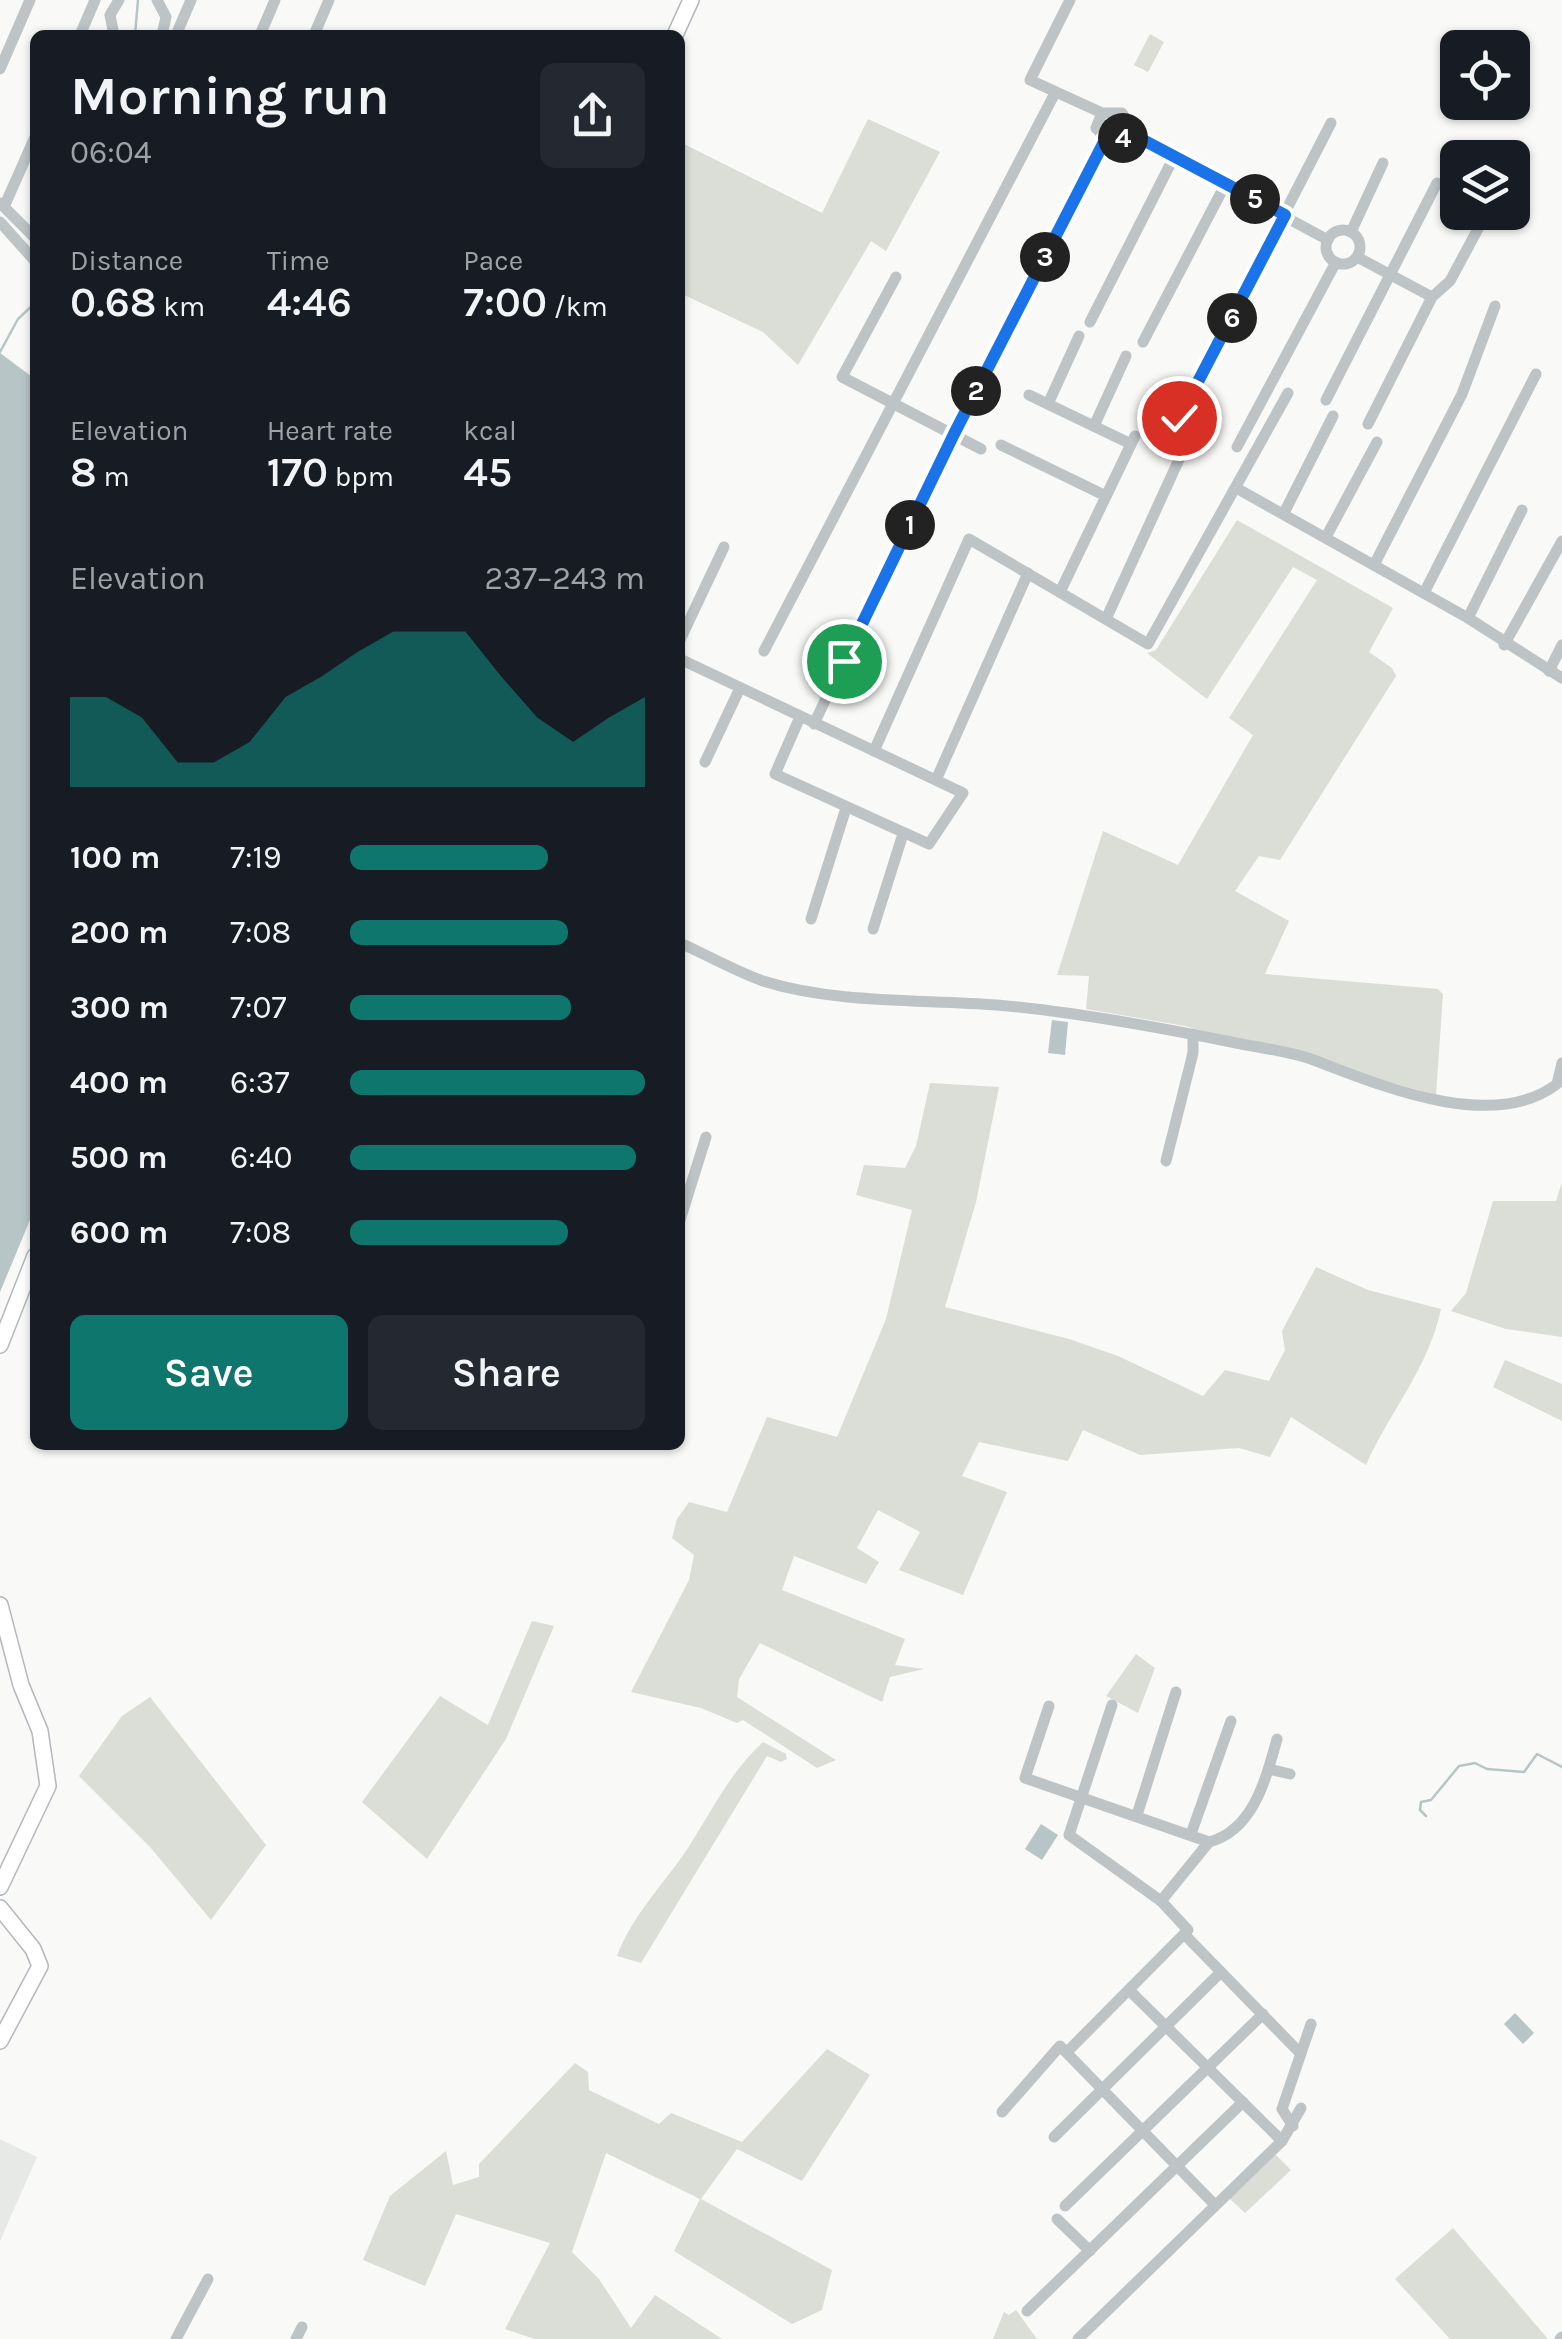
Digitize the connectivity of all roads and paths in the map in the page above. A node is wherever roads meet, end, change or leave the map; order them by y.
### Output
1 (30, 0) edge
2 (157, 0) edge
3 (191, 0) edge
4 (275, 0) edge
5 (329, 0) edge
6 (691, 0) edge
7 (1070, 0) edge
8 (91, 1) edge
9 (115, 6) edge
10 (82, 30) edge
11 (163, 30) edge
12 (178, 30) edge
13 (262, 30) edge
14 (316, 30) edge
15 (677, 30) edge
16 (0, 70) edge
17 (1055, 93) junction
18 (1102, 113) junction
19 (1331, 123) dead end
20 (1128, 132) junction
21 (1105, 140) junction
22 (30, 146) edge
23 (1175, 155) junction
24 (1384, 164) dead end
25 (1226, 183) junction
26 (1436, 183) dead end
27 (2, 205) edge
28 (1285, 215) junction
29 (0, 222) edge
30 (1477, 230) edge
31 (1351, 232) junction
32 (30, 233) edge
33 (1328, 240) junction
34 (30, 255) edge
35 (1357, 257) junction
36 (1336, 262) junction
37 (1390, 274) junction
38 (896, 277) dead end
39 (1432, 297) junction
40 (1496, 306) dead end
41 (1090, 322) dead end
42 (1079, 336) dead end
43 (1143, 342) dead end
44 (1126, 356) dead end
45 (1536, 374) dead end
46 (1288, 394) dead end
47 (1029, 395) dead end
48 (1326, 400) dead end
49 (894, 404) junction
50 (1048, 404) junction
51 (1333, 416) dead end
52 (1179, 418) dead end
53 (1368, 424) dead end
54 (1094, 426) junction
55 (954, 434) junction
56 (1377, 442) dead end
57 (1001, 445) dead end
58 (1237, 447) dead end
59 (981, 448) dead end
60 (1182, 453) dead end
61 (1238, 488) junction
62 (1104, 495) junction
63 (1522, 510) dead end
64 (1284, 513) junction
65 (1326, 537) junction
66 (1562, 541) edge
67 (724, 548) dead end
68 (1374, 565) junction
69 (1028, 573) junction
70 (1060, 592) junction
71 (1424, 593) junction
72 (1468, 618) junction
73 (1106, 620) junction
74 (685, 630) edge
75 (1504, 645) junction
76 (1562, 645) edge
77 (764, 650) dead end
78 (844, 661) dead end
79 (685, 662) edge
80 (1549, 671) junction
81 (836, 677) dead end
82 (1562, 678) edge
83 (740, 688) junction
84 (800, 718) junction
85 (814, 724) junction
86 (874, 752) junction
87 (706, 762) dead end
88 (936, 780) junction
89 (846, 808) junction
90 (902, 834) junction
91 (812, 920) dead end
92 (873, 929) dead end
93 (685, 945) edge
94 (1193, 1034) junction
95 (1562, 1063) edge
96 (706, 1137) dead end
97 (1166, 1161) dead end
98 (686, 1179) edge
99 (30, 1269) edge
100 (0, 1345) edge
101 (0, 1605) edge
102 (1176, 1692) dead end
103 (1112, 1705) dead end
104 (1049, 1706) dead end
105 (1231, 1720) dead end
106 (1277, 1738) dead end
107 (1269, 1768) junction
108 (1290, 1774) dead end
109 (1081, 1798) junction
110 (1137, 1816) junction
111 (1191, 1834) junction
112 (1209, 1842) junction
113 (0, 1887) edge
114 (1161, 1901) junction
115 (0, 1908) edge
116 (1184, 1934) junction
117 (1221, 1972) junction
118 (1129, 1990) junction
119 (1262, 2014) junction
120 (1310, 2024) dead end
121 (1166, 2026) junction
122 (0, 2040) edge
123 (1067, 2052) junction
124 (1300, 2053) junction
125 (1207, 2066) junction
126 (1104, 2090) junction
127 (1243, 2102) junction
128 (1301, 2108) dead end
129 (1002, 2112) dead end
130 (1293, 2126) junction
131 (1142, 2128) junction
132 (1054, 2138) dead end
133 (1282, 2140) junction
134 (1179, 2166) junction
135 (1214, 2204) junction
136 (1066, 2206) dead end
137 (1057, 2219) dead end
138 (1090, 2251) junction
139 (208, 2279) dead end
140 (1027, 2311) dead end
141 (176, 2339) edge
142 (1078, 2339) edge

1 - 16 street
2 - 11 street
3 - 12 street
4 - 13 street
5 - 14 street
6 - 15 main road
7 - 17 street
8 - 9 street
8 - 10 street
17 - 18 street
17 - 49 street
18 - 20 street
18 - 21 street
19 - 28 street
20 - 21 street
20 - 23 street
21 - 55 street
22 - 27 street
23 - 25 street
23 - 41 street
24 - 31 street
25 - 28 street
25 - 43 street
26 - 37 street
27 - 32 street
28 - 33 street
28 - 52 street
29 - 34 street
30 - 39 street
31 - 33 street
31 - 35 street
33 - 36 street
35 - 36 street
35 - 37 street
36 - 58 street
37 - 39 street
37 - 48 street
38 - 49 street
39 - 53 street
40 - 68 street
42 - 50 street
44 - 54 street
45 - 71 street
46 - 61 street
47 - 50 street
49 - 55 street
49 - 77 street
50 - 54 street
51 - 64 street
54 - 62 street
55 - 59 street
55 - 78 street
56 - 65 street
57 - 62 street
60 - 73 street
61 - 64 street
61 - 73 street
62 - 70 street
63 - 72 street
64 - 65 street
65 - 68 street
66 - 75 street
67 - 74 street
68 - 71 street
69 - 70 street
69 - 86 street
69 - 88 street
70 - 73 street
71 - 72 street
72 - 75 street
75 - 80 street
76 - 80 street
79 - 83 street
80 - 82 street
81 - 85 street
83 - 84 street
83 - 87 street
84 - 85 street
84 - 89 street
85 - 86 street
86 - 88 street
88 - 90 street
89 - 90 street
89 - 91 street
90 - 92 street
93 - 94 street
94 - 95 street
94 - 97 street
96 - 98 street
99 - 100 main road
101 - 113 main road
102 - 110 street
103 - 109 street
104 - 109 street
105 - 111 street
106 - 107 street
107 - 108 street
107 - 112 street
109 - 110 street
109 - 114 street
110 - 111 street
111 - 112 street
112 - 114 street
114 - 116 street
115 - 122 main road
116 - 117 street
116 - 118 street
117 - 119 street
117 - 121 street
118 - 121 street
118 - 123 street
119 - 124 street
119 - 125 street
120 - 124 street
121 - 125 street
121 - 126 street
123 - 126 street
123 - 129 street
124 - 130 street
125 - 127 street
125 - 131 street
126 - 131 street
126 - 132 street
127 - 133 street
127 - 134 street
128 - 130 street
130 - 133 street
131 - 134 street
131 - 136 street
133 - 135 street
134 - 135 street
134 - 138 street
135 - 142 street
137 - 138 street
138 - 140 street
139 - 141 street

